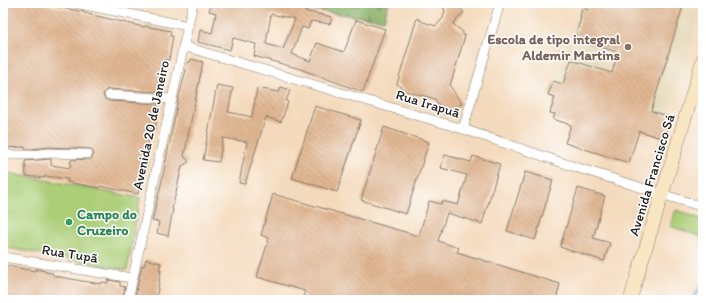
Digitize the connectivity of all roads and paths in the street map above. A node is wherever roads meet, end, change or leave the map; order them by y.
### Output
1 (75, 3) edge
2 (193, 3) edge
3 (500, 3) edge
4 (188, 26) junction
5 (183, 46) junction
6 (703, 59) edge
7 (109, 95) dead end
8 (171, 99) junction
9 (463, 130) junction
10 (88, 154) dead end
11 (3, 156) edge
12 (662, 196) junction
13 (703, 207) edge
14 (3, 257) edge
15 (132, 278) junction
16 (128, 300) edge
17 (630, 300) edge

1 - 4 street
2 - 4 street, Avenida 20 de Janeiro
3 - 9 street
4 - 5 street, Avenida 20 de Janeiro
5 - 8 street, Avenida 20 de Janeiro
5 - 9 street, Rua Irapuã
6 - 12 main road, Avenida Francisco Sá
7 - 8 street
8 - 15 street, Avenida 20 de Janeiro
9 - 12 street, Rua Irapuã
10 - 11 street
12 - 13 street, Rua Irapuã
12 - 17 main road, Avenida Francisco Sá
14 - 15 street, Rua Tupã
15 - 16 street, Avenida 20 de Janeiro

